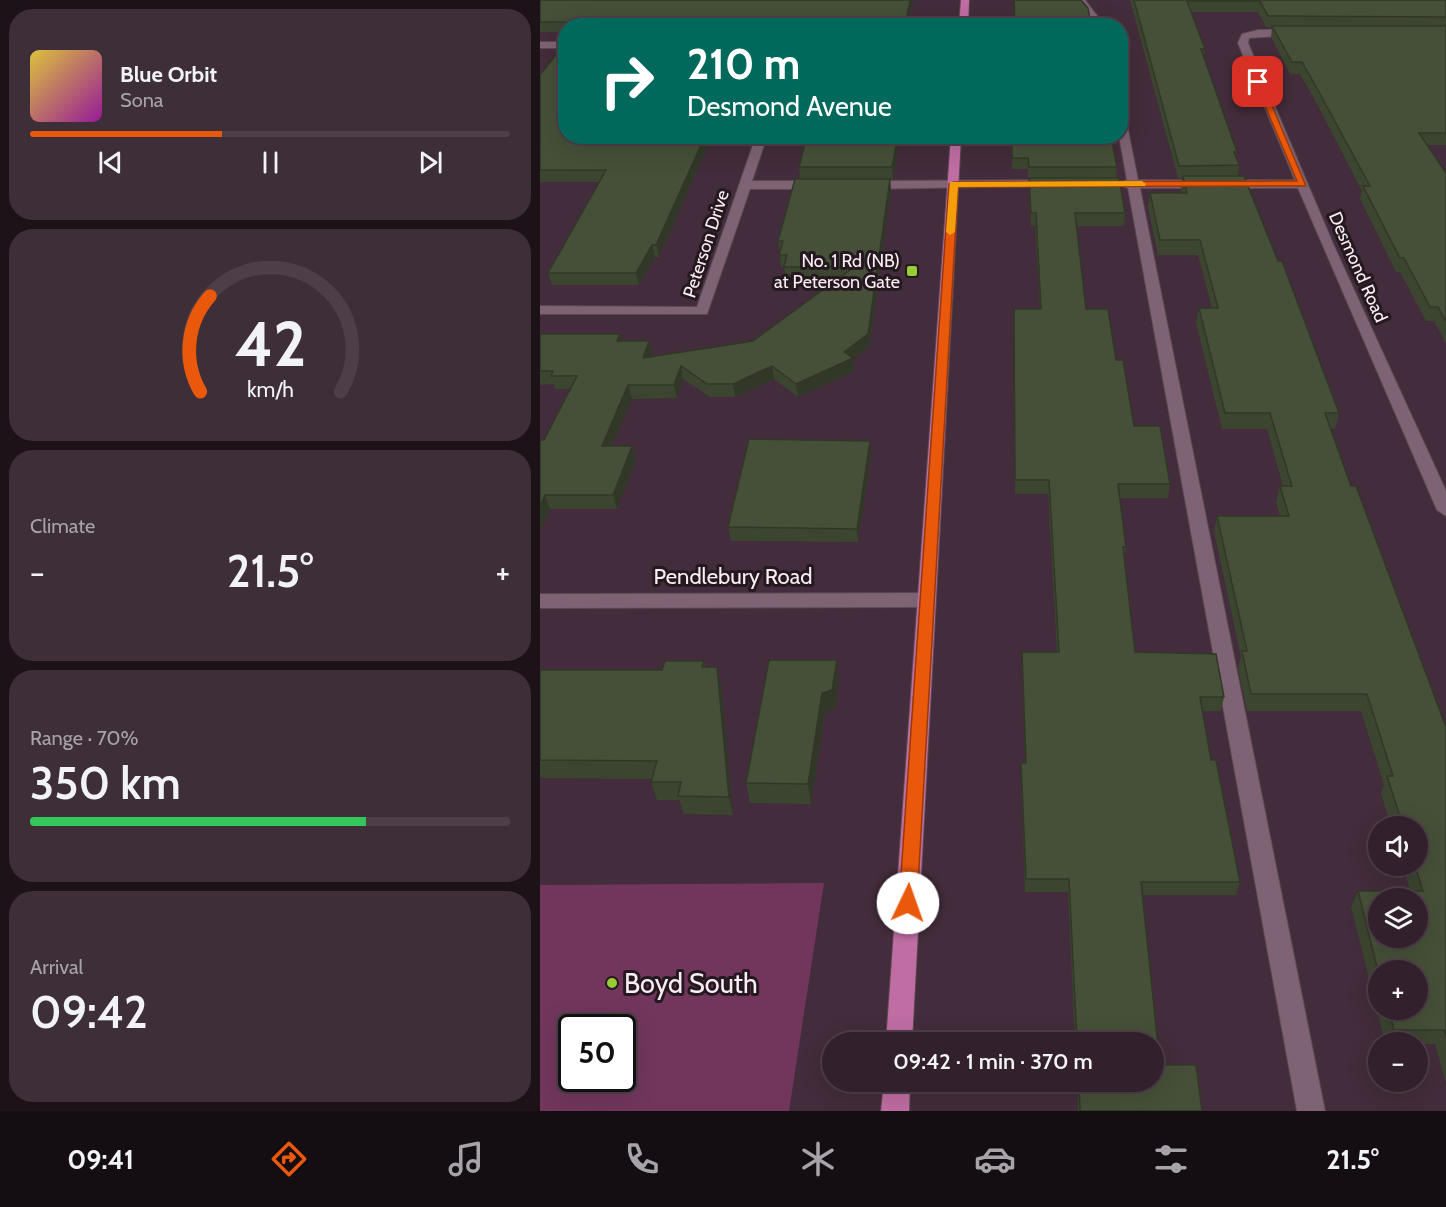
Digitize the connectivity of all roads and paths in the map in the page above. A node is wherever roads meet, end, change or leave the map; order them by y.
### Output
1 (965, 0) edge
2 (1080, 0) edge
3 (964, 18) edge
4 (1093, 18) edge
5 (1303, 32) edge
6 (540, 45) edge
7 (558, 45) edge
8 (759, 144) edge
9 (956, 144) edge
10 (1126, 144) edge
11 (954, 184) junction
12 (1065, 184) edge
13 (1111, 184) edge
14 (1134, 184) junction
15 (1303, 184) junction
16 (744, 185) junction
17 (540, 310) edge
18 (1446, 510) edge
19 (927, 600) junction
20 (540, 601) edge
21 (900, 1032) edge
22 (896, 1092) edge
23 (895, 1111) edge
24 (1311, 1111) edge

1 - 3 main road
2 - 4 street
5 - 15 street, Desmond Road
6 - 7 street
8 - 16 street, Peterson Drive
9 - 11 main road
10 - 14 street
11 - 12 street
11 - 16 street
11 - 19 main road
13 - 14 street
14 - 15 street
14 - 24 street
15 - 18 street, Desmond Road
16 - 17 street, Peterson Drive
19 - 20 street, Pendlebury Road
19 - 21 main road
22 - 23 main road

